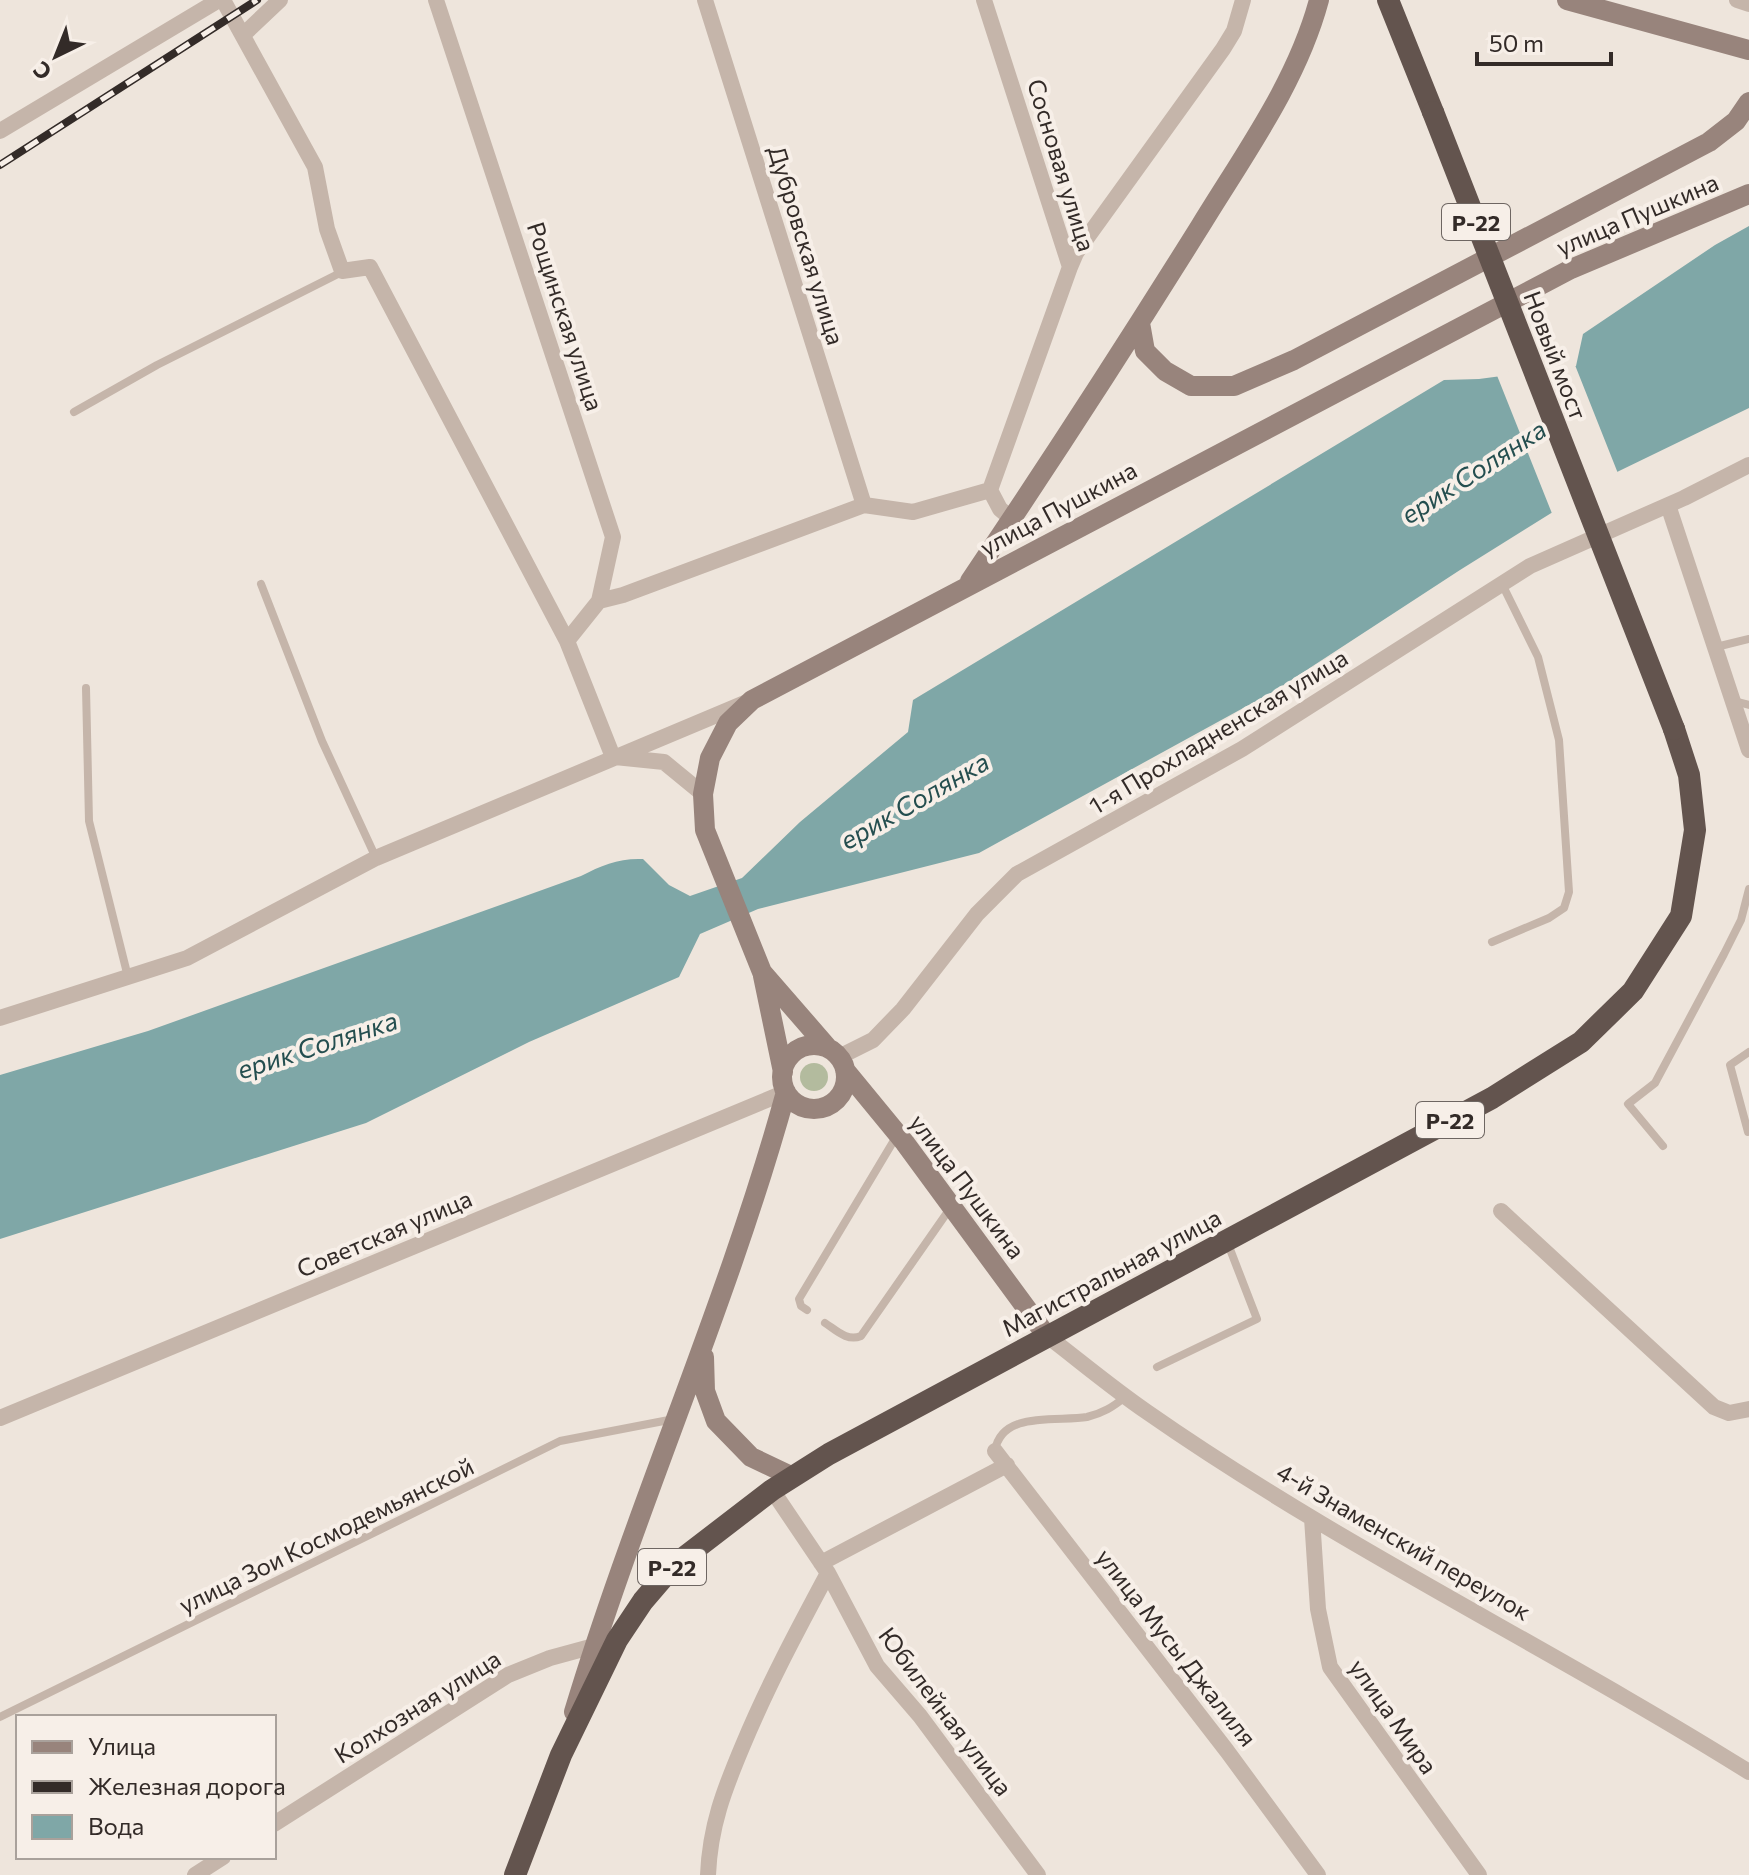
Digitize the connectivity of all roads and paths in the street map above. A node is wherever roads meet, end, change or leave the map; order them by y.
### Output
1 (221, 0) edge
2 (280, 0) edge
3 (436, 0) edge
4 (705, 0) edge
5 (984, 0) edge
6 (1243, 0) edge
7 (1319, 0) edge
8 (1388, 0) edge
9 (1567, 0) edge
10 (1737, 0) edge
11 (1749, 4) edge
12 (243, 35) junction
13 (1746, 55) edge
14 (1749, 102) edge
15 (0, 131) edge
16 (1749, 194) edge
17 (1070, 267) junction
18 (342, 271) junction
19 (1140, 323) junction
20 (74, 412) dead end
21 (1749, 465) edge
22 (990, 490) junction
23 (864, 505) junction
24 (1668, 505) junction
25 (1012, 519) junction
26 (261, 584) dead end
27 (969, 584) junction
28 (1502, 584) junction
29 (599, 601) junction
30 (1749, 639) edge
31 (567, 641) junction
32 (1716, 647) junction
33 (86, 688) dead end
34 (752, 700) junction
35 (1741, 703) edge
36 (1674, 729) joint
37 (1749, 750) edge
38 (613, 757) junction
39 (703, 794) junction
40 (376, 858) junction
41 (1749, 889) edge
42 (1492, 942) dead end
43 (762, 972) junction
44 (128, 977) junction
45 (0, 1018) edge
46 (1749, 1052) edge
47 (837, 1059) junction
48 (784, 1082) junction
49 (1748, 1132) edge
50 (897, 1135) junction
51 (1663, 1146) dead end
52 (951, 1206) junction
53 (1501, 1211) dead end
54 (1226, 1239) junction
55 (807, 1310) dead end
56 (712, 1318) junction
57 (825, 1323) dead end
58 (1046, 1335) junction
59 (1157, 1367) dead end
60 (1126, 1397) junction
61 (1749, 1409) edge
62 (0, 1418) edge
63 (678, 1418) junction
64 (995, 1451) joint
65 (1007, 1465) junction
66 (793, 1477) junction
67 (772, 1490) junction
68 (1312, 1518) junction
69 (824, 1568) junction
70 (594, 1646) junction
71 (0, 1717) edge
72 (561, 1755) junction
73 (1749, 1772) edge
74 (276, 1823) edge
75 (220, 1859) edge
76 (195, 1875) edge
77 (515, 1875) edge
78 (708, 1875) edge
79 (1038, 1875) edge
80 (1318, 1875) edge
81 (1479, 1875) edge

1 - 12 street
1 - 15 street
2 - 12 street
3 - 29 street, Рощинская улица
4 - 23 street, Дубровская улица
5 - 17 street, Сосновая улица
6 - 17 street
7 - 19 main road
8 - 36 highway, Новый мост / Р-22, bridge
9 - 13 main road
10 - 11 street
12 - 18 street
14 - 19 main road
16 - 27 main road, улица Пушкина
17 - 22 street, Сосновая улица
18 - 20 lane
18 - 31 street
19 - 25 main road
21 - 24 street, 1-я Прохладненская улица
22 - 23 street
22 - 25 street
23 - 29 street
24 - 28 street, 1-я Прохладненская улица
24 - 32 street
25 - 27 main road
26 - 40 lane
27 - 34 main road, улица Пушкина
28 - 42 lane
28 - 47 street, 1-я Прохладненская улица
29 - 31 street, Рощинская улица
30 - 32 lane
31 - 38 street
32 - 35 street
33 - 44 lane
34 - 38 street
34 - 39 main road, улица Пушкина
35 - 37 street
36 - 54 highway, Магистральная улица / Р-22
38 - 39 street
38 - 40 street
39 - 43 main road, улица Пушкина
40 - 44 street
41 - 51 lane
43 - 47 main road, улица Пушкина
43 - 48 main road
44 - 45 street
46 - 49 lane
47 - 48 main road
47 - 48 main road
47 - 50 main road, улица Пушкина
48 - 56 main road
48 - 62 street, Советская улица
50 - 52 main road, улица Пушкина
50 - 55 lane
52 - 57 lane
52 - 58 main road, улица Пушкина
53 - 61 street
54 - 58 highway, Магистральная улица / Р-22
54 - 59 lane
56 - 63 main road
56 - 66 main road
58 - 60 street, 4-й Знаменский переулок
58 - 66 highway, Магистральная улица / Р-22
60 - 64 lane
60 - 68 street, 4-й Знаменский переулок
63 - 70 main road
63 - 71 lane, улица Зои Космодемьянской
64 - 65 street, улица Мусы Джалиля
65 - 69 street
65 - 80 street, улица Мусы Джалиля
66 - 67 highway, Магистральная улица / Р-22
67 - 69 street, Юбилейная улица
67 - 72 highway, Магистральная улица / Р-22
68 - 73 street, 4-й Знаменский переулок
68 - 81 street, улица Мира
69 - 78 street
69 - 79 street, Юбилейная улица
70 - 72 main road
70 - 74 street, Колхозная улица
72 - 77 highway, Магистральная улица / Р-22
75 - 76 street

